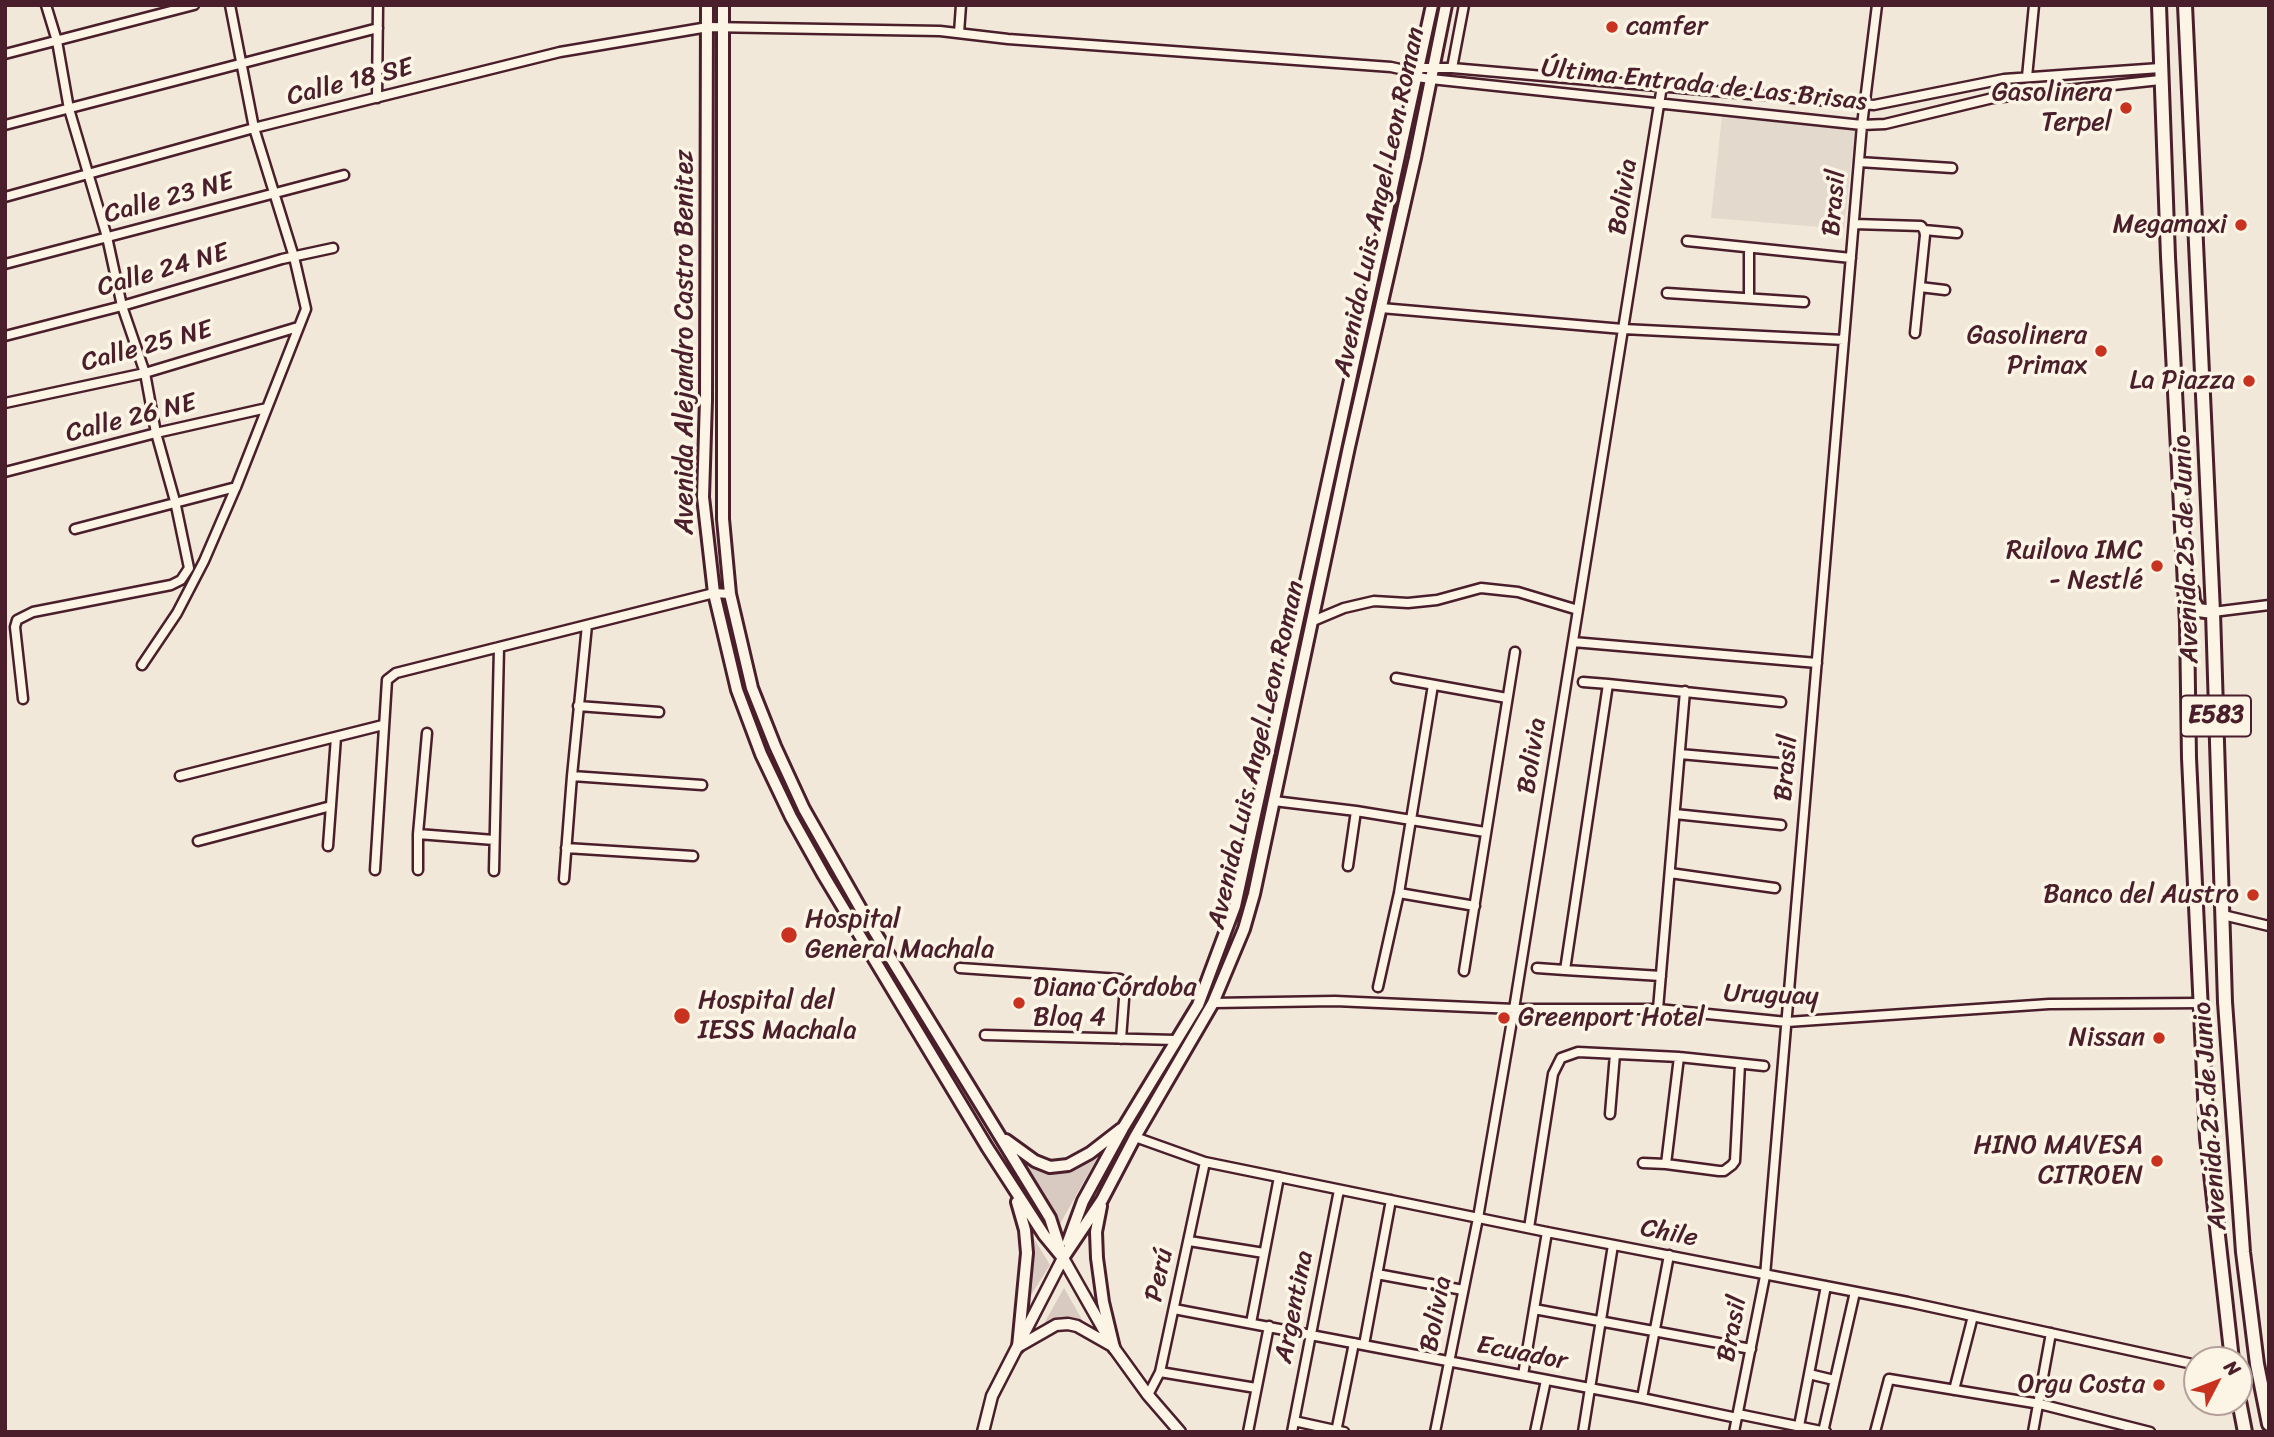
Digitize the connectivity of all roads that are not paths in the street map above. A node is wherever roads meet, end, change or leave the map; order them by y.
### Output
1 (46, 5) edge
2 (194, 5) edge
3 (230, 5) edge
4 (378, 5) edge
5 (707, 5) edge
6 (723, 5) edge
7 (961, 5) edge
8 (1432, 5) edge
9 (1446, 5) edge
10 (1464, 5) edge
11 (1877, 5) edge
12 (2034, 5) edge
13 (2159, 5) edge
14 (2185, 5) edge
15 (708, 27) junction
16 (723, 27) junction
17 (378, 28) junction
18 (959, 33) junction
19 (57, 41) junction
20 (5, 54) edge
21 (242, 62) junction
22 (1452, 68) junction
23 (1415, 71) junction
24 (1432, 74) junction
25 (2160, 74) junction
26 (2027, 77) junction
27 (1662, 86) junction
28 (377, 98) junction
29 (1660, 104) junction
30 (1865, 105) junction
31 (69, 109) junction
32 (5, 125) edge
33 (1862, 125) junction
34 (254, 128) junction
35 (1859, 162) junction
36 (1952, 167) dead end
37 (87, 175) junction
38 (344, 175) dead end
39 (273, 193) junction
40 (5, 197) edge
41 (1854, 224) junction
42 (1924, 230) junction
43 (1957, 233) dead end
44 (107, 237) junction
45 (1687, 241) dead end
46 (333, 248) dead end
47 (1749, 248) junction
48 (294, 257) junction
49 (1851, 258) junction
50 (5, 264) edge
51 (1920, 287) junction
52 (1945, 289) dead end
53 (1667, 293) dead end
54 (1749, 298) junction
55 (1804, 302) dead end
56 (122, 306) junction
57 (1381, 307) junction
58 (298, 327) junction
59 (1623, 329) junction
60 (1915, 333) dead end
61 (5, 336) edge
62 (1844, 340) junction
63 (145, 373) junction
64 (5, 403) edge
65 (267, 408) junction
66 (156, 433) junction
67 (5, 472) edge
68 (236, 487) junction
69 (175, 501) junction
70 (2182, 525) junction
71 (75, 529) dead end
72 (1317, 535) junction
73 (714, 593) junction
74 (730, 594) junction
75 (1317, 599) junction
76 (2269, 605) edge
77 (1578, 610) junction
78 (2213, 612) junction
79 (1299, 617) junction
80 (1313, 621) junction
81 (587, 625) junction
82 (1573, 642) junction
83 (1293, 643) junction
84 (499, 647) junction
85 (1515, 652) dead end
86 (1817, 663) junction
87 (142, 665) dead end
88 (1396, 678) dead end
89 (1583, 682) dead end
90 (1608, 684) junction
91 (1433, 685) junction
92 (1298, 688) junction
93 (1685, 691) junction
94 (1507, 698) junction
95 (23, 699) dead end
96 (1781, 702) dead end
97 (578, 706) junction
98 (659, 712) dead end
99 (383, 725) junction
100 (427, 733) dead end
101 (336, 737) junction
102 (1680, 754) junction
103 (1780, 763) dead end
104 (180, 776) dead end
105 (572, 776) junction
106 (702, 785) dead end
107 (1274, 801) junction
108 (331, 806) junction
109 (1356, 811) junction
110 (1675, 814) junction
111 (1412, 821) junction
112 (1781, 825) dead end
113 (1485, 832) junction
114 (418, 834) junction
115 (494, 840) junction
116 (198, 841) dead end
117 (328, 846) dead end
118 (566, 848) junction
119 (693, 856) dead end
120 (1348, 866) dead end
121 (374, 870) dead end
122 (418, 870) dead end
123 (494, 871) dead end
124 (1670, 873) junction
125 (564, 879) dead end
126 (1775, 888) dead end
127 (1399, 893) junction
128 (1475, 906) junction
129 (2223, 915) junction
130 (2269, 926) edge
131 (960, 968) dead end
132 (1537, 968) dead end
133 (1564, 970) junction
134 (1464, 971) dead end
135 (1661, 976) junction
136 (1378, 988) dead end
137 (1213, 1003) junction
138 (2202, 1003) junction
139 (1514, 1009) junction
140 (1658, 1009) junction
141 (1787, 1022) junction
142 (985, 1035) dead end
143 (1121, 1039) junction
144 (1175, 1040) junction
145 (1615, 1054) junction
146 (1679, 1057) junction
147 (1740, 1064) junction
148 (1764, 1066) dead end
149 (1610, 1114) dead end
150 (1123, 1128) junction
151 (1001, 1136) junction
152 (1135, 1137) junction
153 (1205, 1162) junction
154 (1643, 1163) dead end
155 (1666, 1164) junction
156 (1279, 1177) junction
157 (1013, 1189) junction
158 (1339, 1190) junction
159 (1102, 1200) junction
160 (1391, 1200) junction
161 (1478, 1218) junction
162 (1529, 1228) junction
163 (1547, 1232) junction
164 (1189, 1241) junction
165 (1612, 1245) junction
166 (1264, 1253) junction
167 (1669, 1255) junction
168 (1063, 1258) junction
169 (1377, 1274) junction
170 (1765, 1276) junction
171 (1826, 1286) junction
172 (1463, 1290) junction
173 (1855, 1292) junction
174 (1174, 1309) junction
175 (1534, 1309) junction
176 (1973, 1316) junction
177 (1601, 1321) junction
178 (1251, 1323) junction
179 (1269, 1326) junction
180 (1656, 1331) junction
181 (1310, 1333) junction
182 (2051, 1333) junction
183 (1354, 1343) junction
184 (1364, 1345) junction
185 (2230, 1346) edge
186 (1018, 1347) junction
187 (1114, 1348) junction
188 (1751, 1349) junction
189 (1449, 1361) junction
190 (2263, 1361) edge
191 (2183, 1362) edge
192 (1160, 1372) junction
193 (1809, 1374) junction
194 (1523, 1375) junction
195 (1546, 1380) junction
196 (1834, 1380) junction
197 (1256, 1388) junction
198 (1591, 1388) junction
199 (1954, 1390) junction
200 (1148, 1395) junction
201 (1642, 1398) junction
202 (2040, 1404) junction
203 (1738, 1416) junction
204 (1294, 1421) junction
205 (2269, 1424) edge
206 (1799, 1426) junction
207 (1339, 1431) edge
208 (983, 1432) edge
209 (1180, 1432) edge
210 (1248, 1432) edge
211 (1292, 1432) edge
212 (1435, 1432) edge
213 (1535, 1432) edge
214 (1583, 1432) edge
215 (1734, 1432) edge
216 (1824, 1432) edge
217 (1875, 1432) edge
218 (2033, 1432) edge
219 (2150, 1432) edge

1 - 19 street
2 - 19 street
3 - 21 street
4 - 17 street
5 - 15 main road, Avenida Alejandro Castro Benitez
6 - 16 main road, Avenida Alejandro Castro Benitez
7 - 18 street
8 - 23 main road, Avenida Luis Angel Leon Roman
9 - 24 main road, Avenida Luis Angel Leon Roman
10 - 22 street
11 - 30 street, Brasil
12 - 26 street
13 - 25 main road, Avenida 25 de Junio / E583
14 - 78 main road, Avenida 25 de Junio / E583
15 - 16 street, Última Entrada de Las Brisas
15 - 28 street, Calle 18 SE
15 - 73 main road, Avenida Alejandro Castro Benitez
16 - 18 street, Última Entrada de Las Brisas
16 - 74 main road, Avenida Alejandro Castro Benitez
17 - 21 street
17 - 28 street
18 - 23 street, Última Entrada de Las Brisas
19 - 20 street
19 - 31 street
21 - 31 street
21 - 34 street
22 - 24 street, Última Entrada de Las Brisas
22 - 27 street, Última Entrada de Las Brisas
23 - 24 street, Última Entrada de Las Brisas
23 - 72 main road, Avenida Luis Angel Leon Roman
24 - 29 street, Última Entrada de Las Brisas
24 - 57 main road, Avenida Luis Angel Leon Roman
25 - 26 street, Última Entrada de Las Brisas
25 - 33 street, Última Entrada de Las Brisas
25 - 70 main road, Avenida 25 de Junio / E583
26 - 30 street, Última Entrada de Las Brisas
27 - 29 street, Bolivia
27 - 30 street, Última Entrada de Las Brisas
28 - 34 street, Calle 18 SE
29 - 33 street, Última Entrada de Las Brisas
29 - 59 street, Bolivia
30 - 33 street, Brasil
31 - 32 street
31 - 37 street
33 - 35 street, Brasil
34 - 37 street, Calle 18 SE
34 - 39 street
35 - 36 street
35 - 41 street, Brasil
37 - 40 street, Calle 18 SE
37 - 44 street
38 - 39 street, Calle 23 NE
39 - 44 street, Calle 23 NE
39 - 48 street
41 - 42 street
41 - 49 street, Brasil
42 - 43 street
42 - 51 street
44 - 50 street, Calle 23 NE
44 - 56 street
45 - 47 street
46 - 48 street, Calle 24 NE
47 - 49 street
47 - 54 street
48 - 56 street, Calle 24 NE
48 - 58 street
49 - 62 street, Brasil
51 - 52 street
51 - 60 street
53 - 54 street
54 - 55 street
56 - 61 street, Calle 24 NE
56 - 63 street
57 - 59 street
57 - 75 main road, Avenida Luis Angel Leon Roman
58 - 63 street, Calle 25 NE
58 - 65 street
59 - 62 street
59 - 77 street, Bolivia
62 - 86 street, Brasil
63 - 64 street, Calle 25 NE
63 - 66 street
65 - 66 street, Calle 26 NE
65 - 68 street
66 - 67 street, Calle 26 NE
66 - 69 street
68 - 69 street
68 - 87 street
69 - 71 street
69 - 95 street
70 - 78 main road
70 - 138 main road, Avenida 25 de Junio / E583
72 - 75 main road
72 - 79 main road, Avenida Luis Angel Leon Roman
73 - 74 street
73 - 81 street
73 - 157 main road, Avenida Alejandro Castro Benitez
74 - 151 main road, Avenida Alejandro Castro Benitez
75 - 80 main road, Avenida Luis Angel Leon Roman
76 - 78 street
77 - 80 street
77 - 82 street, Bolivia
78 - 129 main road, Avenida 25 de Junio / E583
79 - 80 main road
79 - 83 main road, Avenida Luis Angel Leon Roman
80 - 92 main road, Avenida Luis Angel Leon Roman
81 - 84 street
81 - 97 street
82 - 86 street
82 - 139 street, Bolivia
83 - 92 main road
83 - 144 main road, Avenida Luis Angel Leon Roman
84 - 99 street
84 - 115 street
85 - 94 street
86 - 141 street, Brasil
88 - 91 street
89 - 90 street
90 - 93 street
90 - 133 street
91 - 94 street
91 - 111 street
92 - 107 main road, Avenida Luis Angel Leon Roman
93 - 96 street
93 - 102 street
94 - 113 street
97 - 98 street
97 - 105 street
99 - 101 street
99 - 121 street
100 - 114 street
101 - 104 street
101 - 108 street
102 - 103 street
102 - 110 street
105 - 106 street
105 - 118 street
107 - 109 street
107 - 137 main road, Avenida Luis Angel Leon Roman
108 - 116 street
108 - 117 street
109 - 111 street
109 - 120 street
110 - 112 street
110 - 124 street
111 - 113 street
111 - 127 street
113 - 128 street
114 - 115 street
114 - 122 street
115 - 123 street
118 - 119 street
118 - 125 street
124 - 126 street
124 - 135 street
127 - 128 street
127 - 136 street
128 - 134 street
129 - 130 street
129 - 190 main road, Avenida 25 de Junio / E583
131 - 143 street
132 - 133 street
133 - 135 street
135 - 140 street
137 - 139 street, Uruguay
137 - 152 main road, Avenida Luis Angel Leon Roman
138 - 141 street, Uruguay
138 - 185 main road, Avenida 25 de Junio / E583
139 - 140 street, Uruguay
139 - 161 street, Bolivia
140 - 141 street, Uruguay
141 - 170 street, Brasil
142 - 143 street
143 - 144 street
144 - 150 main road, Avenida Luis Angel Leon Roman
145 - 146 street
145 - 149 street
145 - 162 street
146 - 147 street
146 - 155 street
147 - 148 street
147 - 155 street
150 - 151 main road
150 - 168 main road, Avenida Luis Angel Leon Roman
151 - 168 main road, Avenida Alejandro Castro Benitez
152 - 153 street, Chile
152 - 159 main road, Avenida Luis Angel Leon Roman
153 - 156 street, Chile
153 - 164 street, Perú
154 - 155 street
156 - 158 street, Chile
156 - 166 street
157 - 168 main road, Avenida Alejandro Castro Benitez
157 - 186 main road
158 - 160 street, Chile
158 - 181 street, Argentina
159 - 168 main road, Avenida Luis Angel Leon Roman
159 - 187 main road
160 - 161 street, Chile
160 - 169 street
161 - 162 street, Chile
161 - 172 street, Bolivia
162 - 163 street, Chile
163 - 165 street, Chile
163 - 175 street
164 - 166 street
164 - 174 street, Perú
165 - 167 street, Chile
165 - 177 street
166 - 178 street
167 - 170 street, Chile
167 - 180 street
168 - 186 street
168 - 187 street, Avenida Alejandro Castro Benitez
169 - 172 street
169 - 184 street
170 - 171 street, Chile
170 - 188 street, Brasil
171 - 173 street, Chile
171 - 193 street
172 - 189 street, Bolivia
173 - 176 street, Chile
173 - 196 street
174 - 178 street, Ecuador
174 - 192 street, Perú
175 - 177 street
175 - 194 street
176 - 182 street, Chile
176 - 199 street
177 - 180 street
177 - 198 street
178 - 179 street, Ecuador
179 - 181 street, Ecuador
179 - 197 street
180 - 188 street
180 - 201 street
181 - 183 street, Ecuador
181 - 204 street, Argentina
182 - 191 street, Chile
182 - 202 street
183 - 184 street, Ecuador
183 - 207 street
184 - 189 street, Ecuador
186 - 187 street
186 - 208 street
187 - 200 street, Avenida Alejandro Castro Benitez
188 - 203 street, Brasil
189 - 194 street, Ecuador
189 - 212 street, Bolivia
190 - 205 main road, Avenida 25 de Junio / E583
192 - 197 street
192 - 200 street, Perú
193 - 196 street
193 - 206 street
194 - 195 street, Ecuador
195 - 198 street, Ecuador
195 - 213 street
196 - 216 street
197 - 210 street
198 - 201 street, Ecuador
198 - 214 street
199 - 202 street
199 - 217 street
200 - 209 street, Avenida Alejandro Castro Benitez
201 - 203 street, Ecuador
202 - 218 street
202 - 219 street
203 - 206 street, Ecuador
203 - 215 street, Brasil
204 - 207 street
204 - 211 street, Argentina
206 - 216 street, Ecuador

